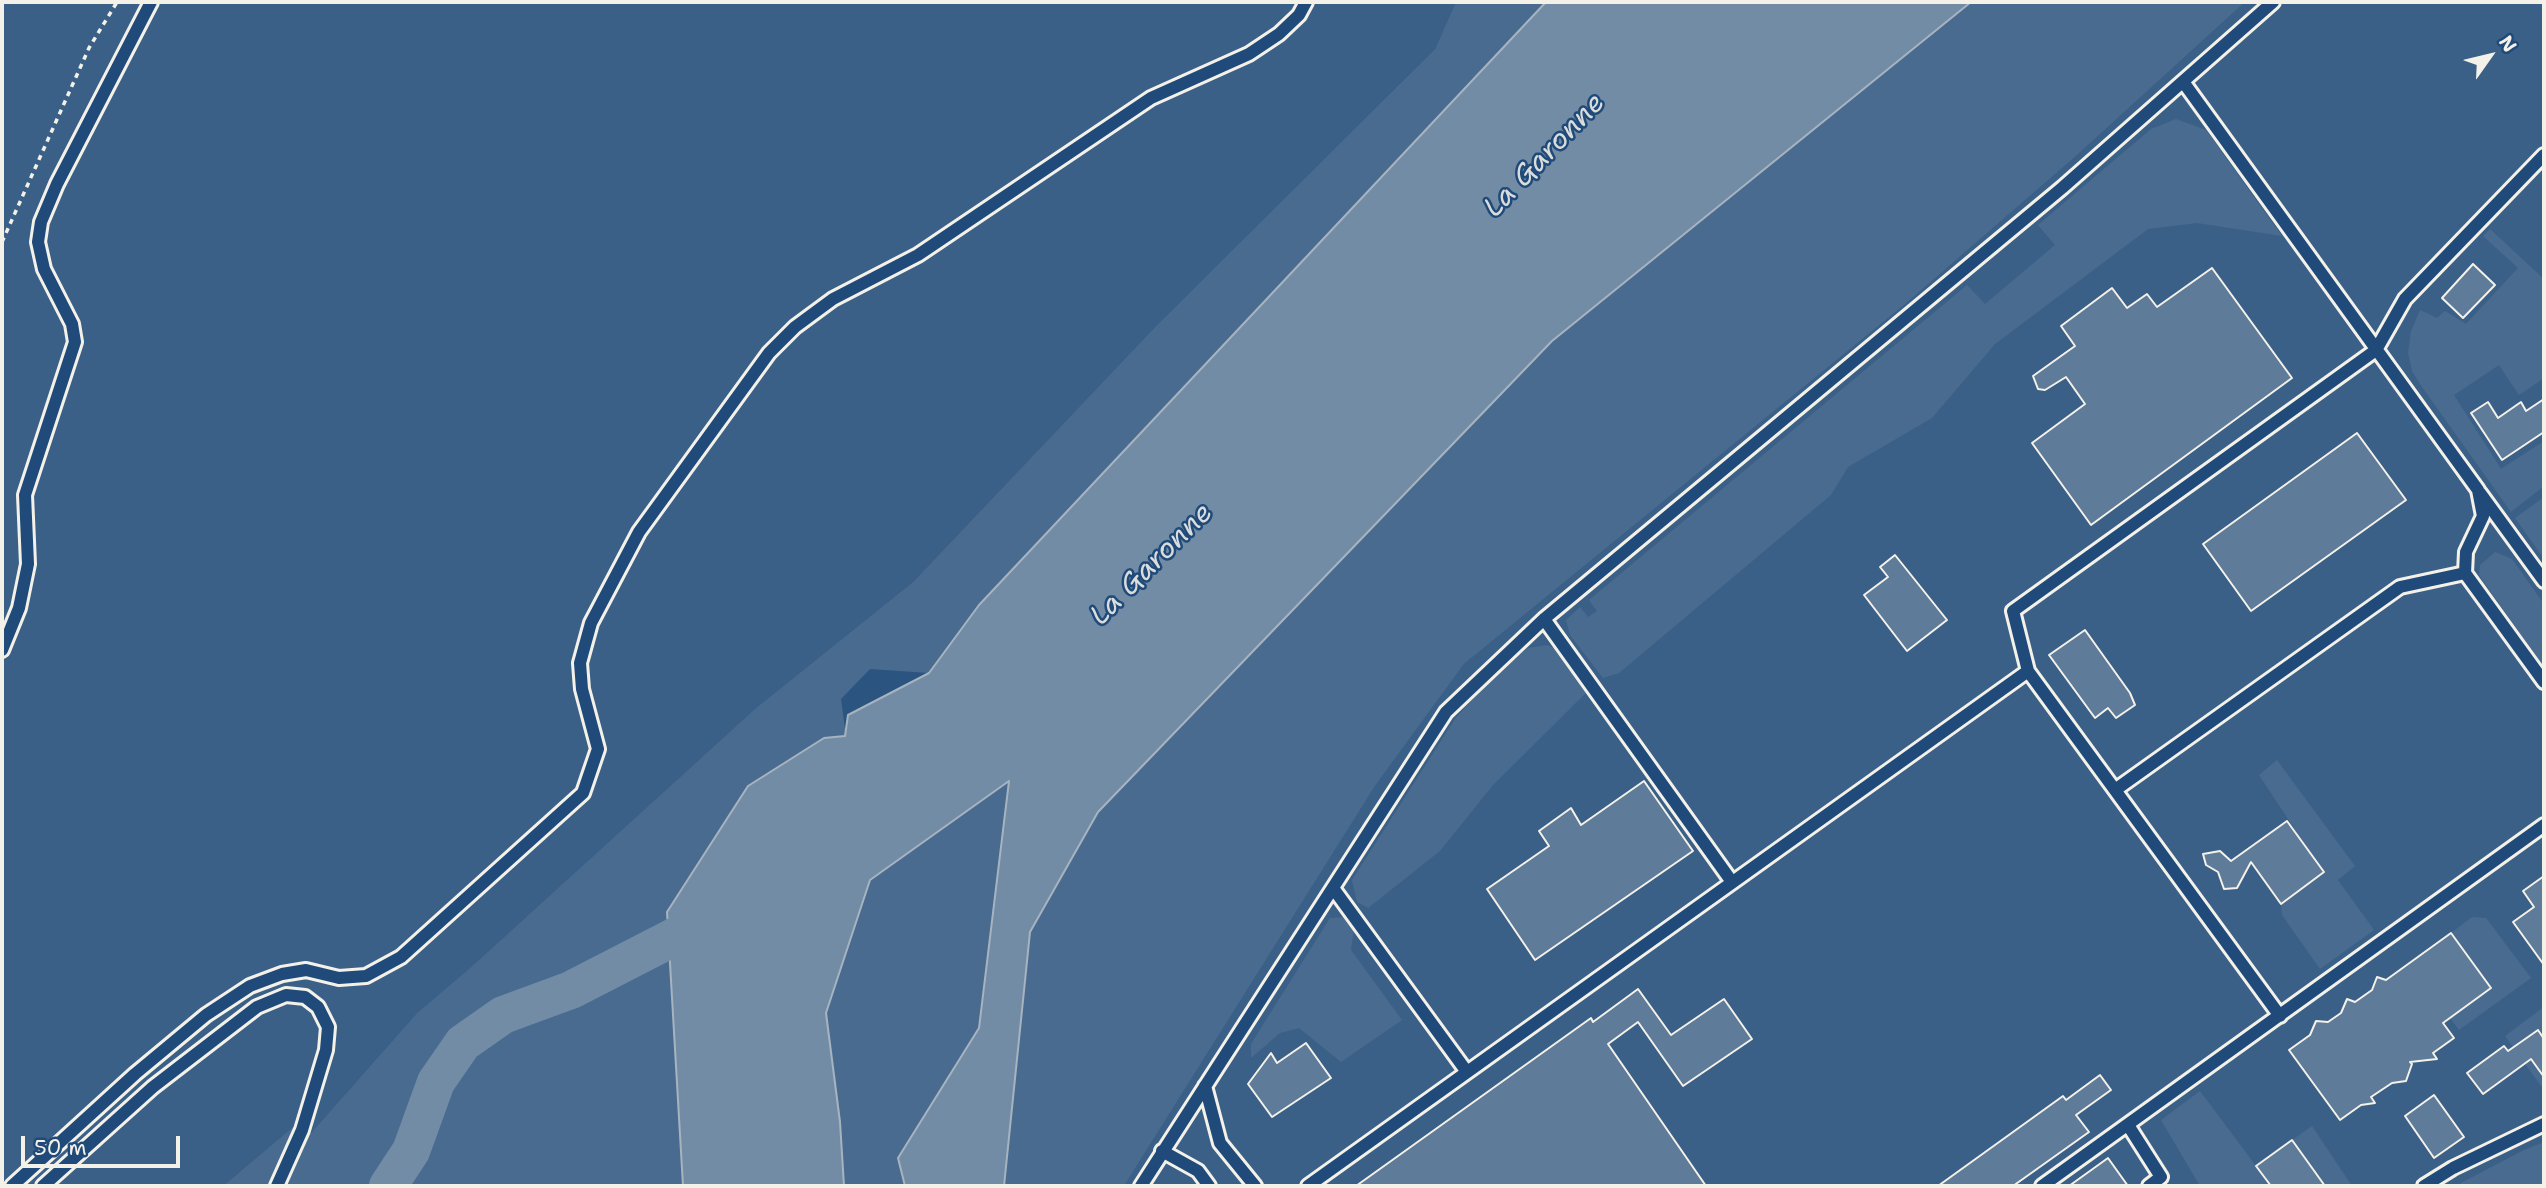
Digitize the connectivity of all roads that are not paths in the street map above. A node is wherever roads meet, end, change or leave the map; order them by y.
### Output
1 (151, 2) edge
2 (1306, 2) edge
3 (2273, 2) edge
4 (2184, 83) junction
5 (2544, 155) edge
6 (2376, 349) junction
7 (2478, 490) junction
8 (2465, 573) junction
9 (2544, 581) edge
10 (1544, 619) junction
11 (2, 650) edge
12 (2028, 671) junction
13 (2544, 682) edge
14 (2115, 790) junction
15 (2544, 825) edge
16 (1732, 882) junction
17 (1332, 888) junction
18 (2280, 1016) junction
19 (1466, 1073) junction
20 (1205, 1086) junction
21 (2544, 1124) edge
22 (2128, 1125) junction
23 (1162, 1151) junction
24 (12, 1186) edge
25 (43, 1186) edge
26 (277, 1186) edge
27 (1141, 1186) edge
28 (1209, 1186) edge
29 (1255, 1186) edge
30 (1308, 1186) edge
31 (2042, 1186) edge
32 (2149, 1186) edge
33 (2424, 1186) edge

1 - 11 lane
2 - 24 lane
3 - 4 lane
4 - 6 lane
4 - 10 lane
5 - 6 lane
6 - 7 lane
6 - 12 lane
7 - 8 lane
7 - 9 lane
8 - 13 lane
8 - 14 lane
10 - 16 lane
10 - 17 lane
12 - 14 lane
12 - 16 lane
14 - 18 lane
15 - 18 lane
16 - 19 lane
17 - 19 lane
17 - 20 lane
18 - 22 lane
19 - 30 lane
20 - 23 lane
20 - 29 lane
21 - 33 lane
22 - 31 lane
22 - 32 lane
23 - 27 lane
23 - 28 lane
25 - 26 lane

